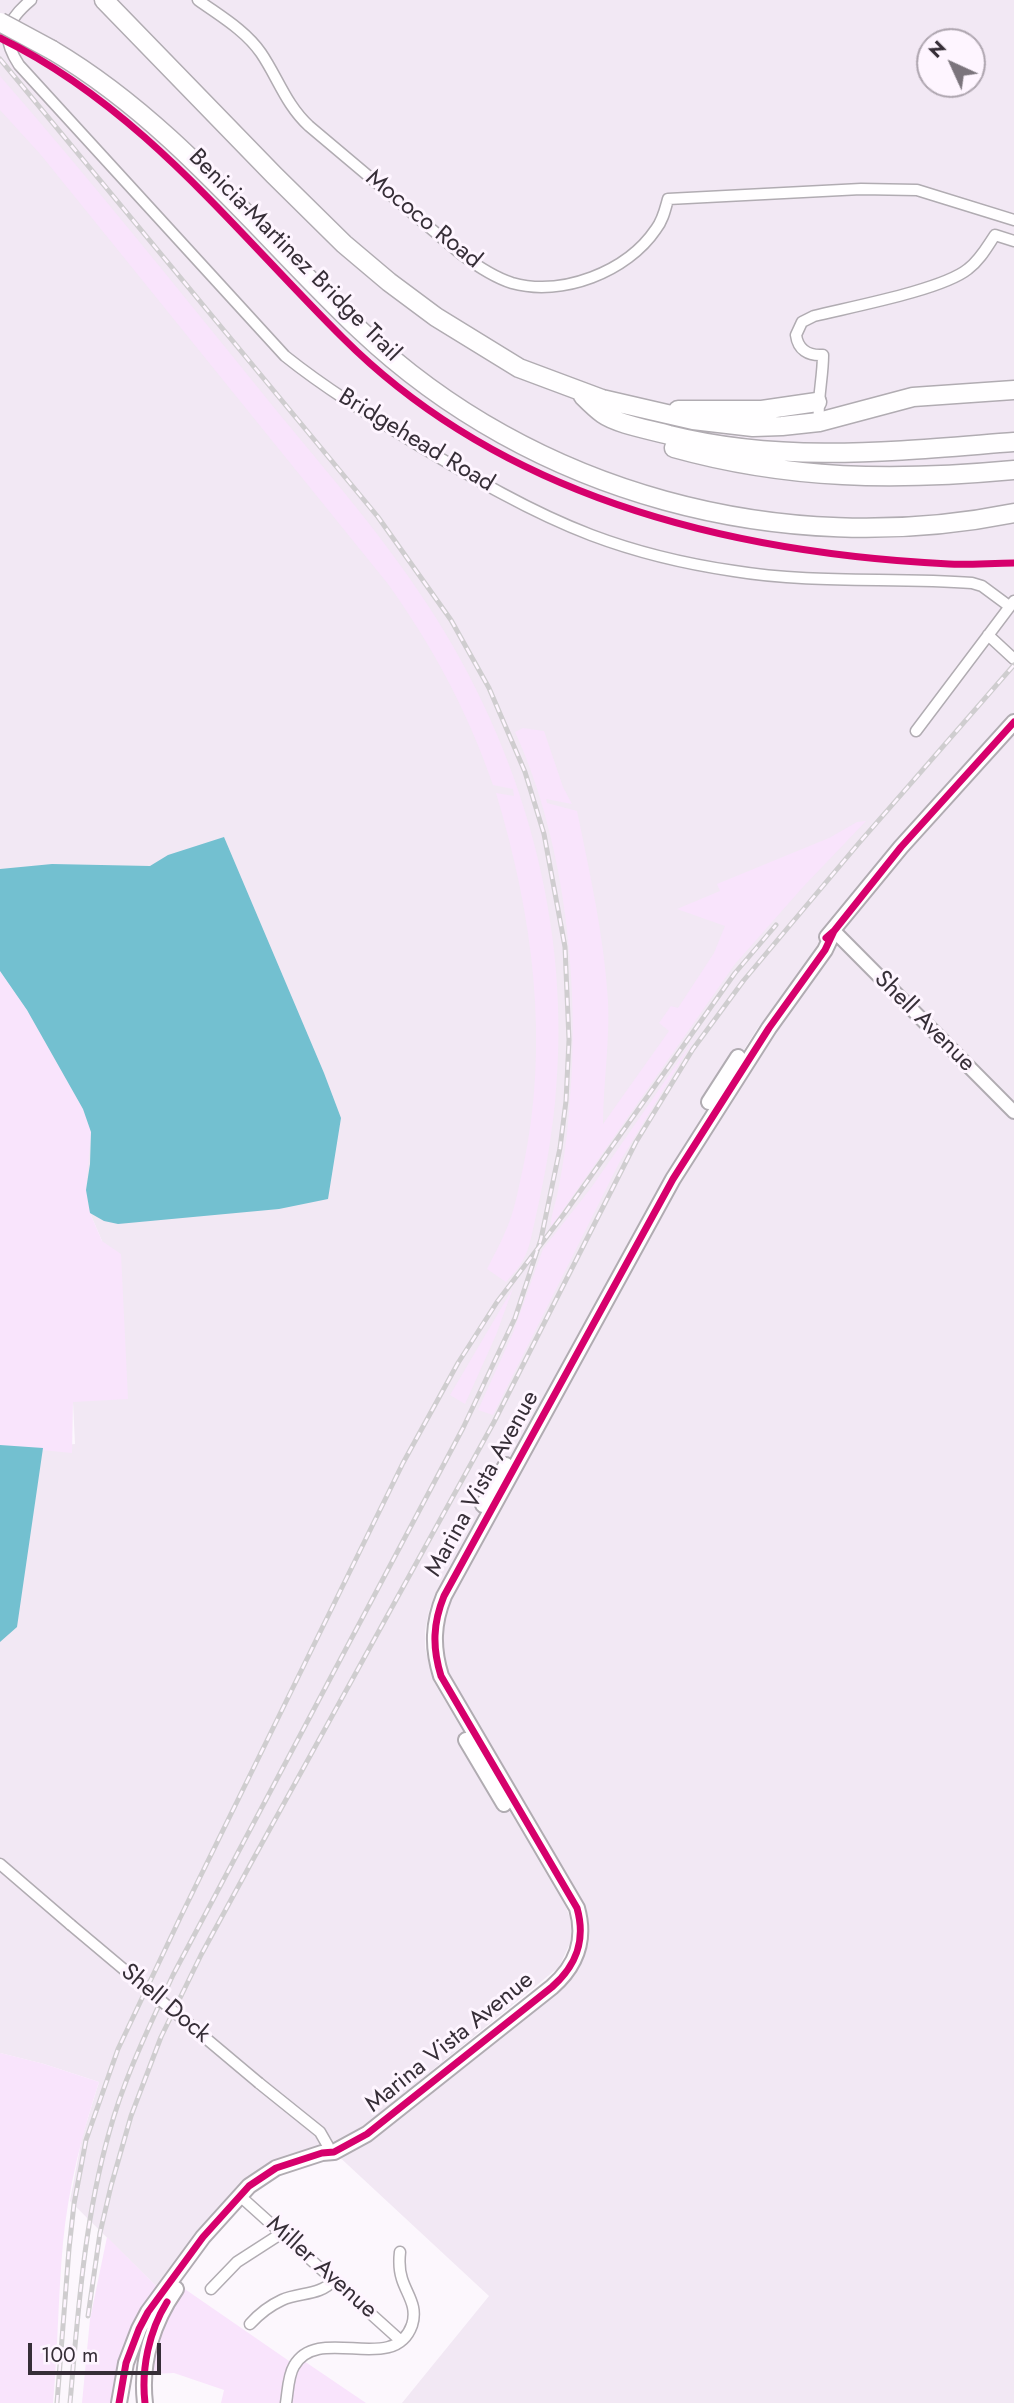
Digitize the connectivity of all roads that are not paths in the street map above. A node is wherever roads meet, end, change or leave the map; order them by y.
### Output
1 (31, 0) edge
2 (104, 0) edge
3 (198, 0) edge
4 (0, 22) edge
5 (1014, 220) edge
6 (1014, 241) edge
7 (1014, 390) edge
8 (578, 391) junction
9 (817, 402) junction
10 (653, 411) junction
11 (626, 422) junction
12 (819, 422) junction
13 (1014, 442) edge
14 (1014, 470) edge
15 (1014, 513) edge
16 (1012, 603) edge
17 (988, 635) junction
18 (1014, 659) edge
19 (1014, 722) edge
20 (916, 731) dead end
21 (834, 931) junction
22 (1014, 1112) edge
23 (0, 1864) edge
24 (325, 2149) junction
25 (240, 2196) junction
26 (282, 2233) junction
27 (400, 2252) dead end
28 (334, 2280) junction
29 (211, 2289) dead end
30 (250, 2324) dead end
31 (401, 2341) junction
32 (126, 2363) junction
33 (145, 2399) edge
34 (119, 2403) edge
35 (286, 2403) edge

1 - 16 street, Bridgehead Road
2 - 8 highway
3 - 5 street, Mococo Road
4 - 15 highway, bridge
6 - 9 street
7 - 12 highway
8 - 10 highway
8 - 11 highway
9 - 10 highway
9 - 12 street
10 - 12 highway
11 - 13 highway
11 - 14 highway
16 - 17 street
17 - 18 street
17 - 20 street
19 - 21 main road, Marina Vista Avenue
21 - 22 street, Shell Avenue
21 - 24 main road, Marina Vista Avenue
23 - 24 street, Shell Dock, bridge
24 - 25 main road, Marina Vista Avenue
25 - 26 street, Miller Avenue
25 - 32 main road, Marina Vista Avenue
25 - 33 main road
26 - 28 street, Miller Avenue
26 - 29 street
27 - 31 street
28 - 30 street
28 - 31 street, Miller Avenue
31 - 35 street
32 - 33 street
32 - 34 main road, Marina Vista Avenue

